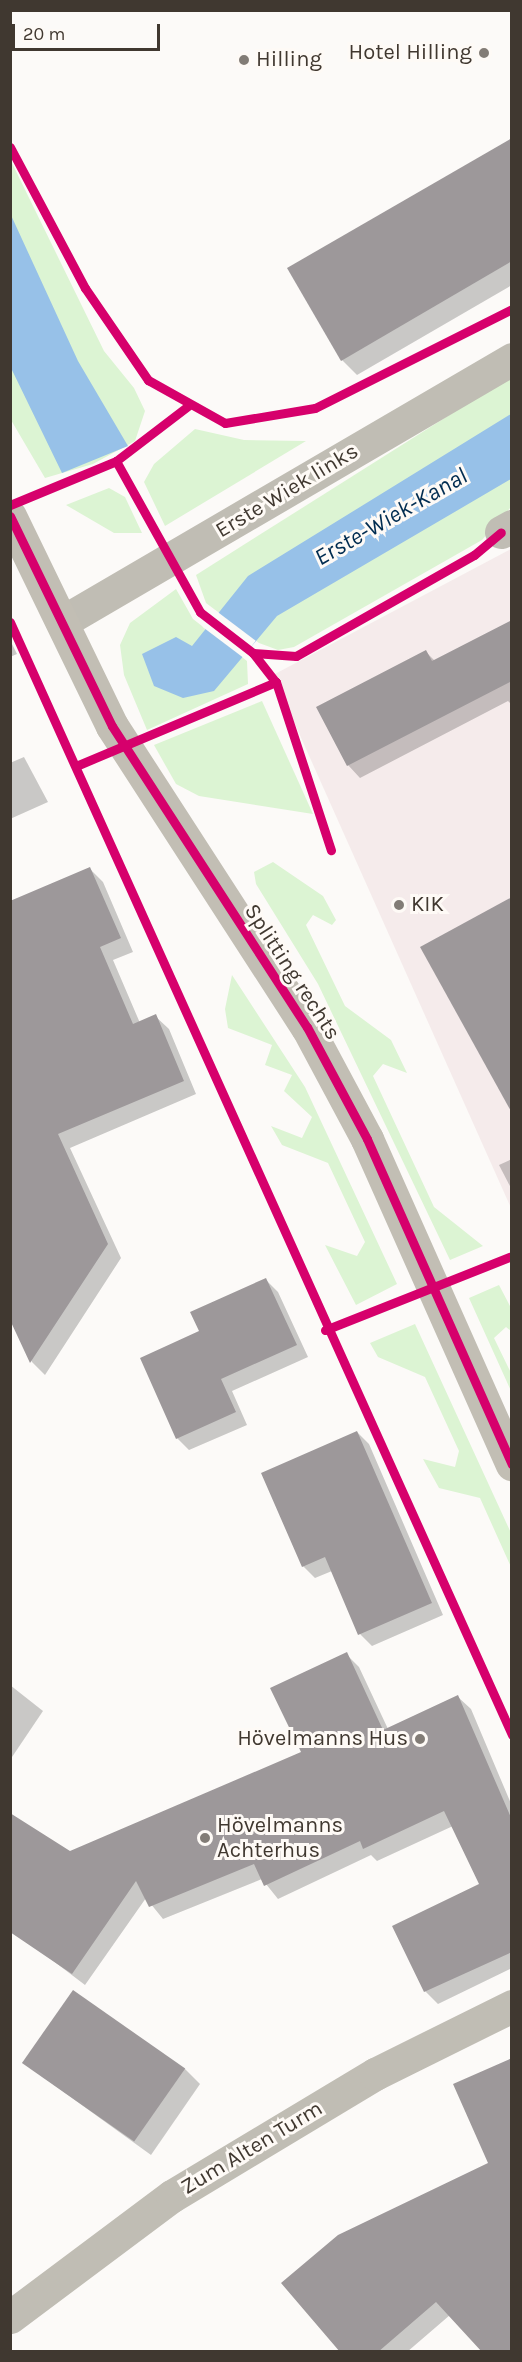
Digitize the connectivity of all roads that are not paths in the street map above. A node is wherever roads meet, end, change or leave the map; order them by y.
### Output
1 (512, 359) edge
2 (10, 516) edge
3 (62, 622) junction
4 (512, 1464) edge
5 (512, 2007) edge
6 (10, 2317) edge

1 - 3 street, Erste Wiek links
2 - 3 main road, Splitting rechts
3 - 4 main road, Splitting rechts
5 - 6 street, Zum Alten Turm

